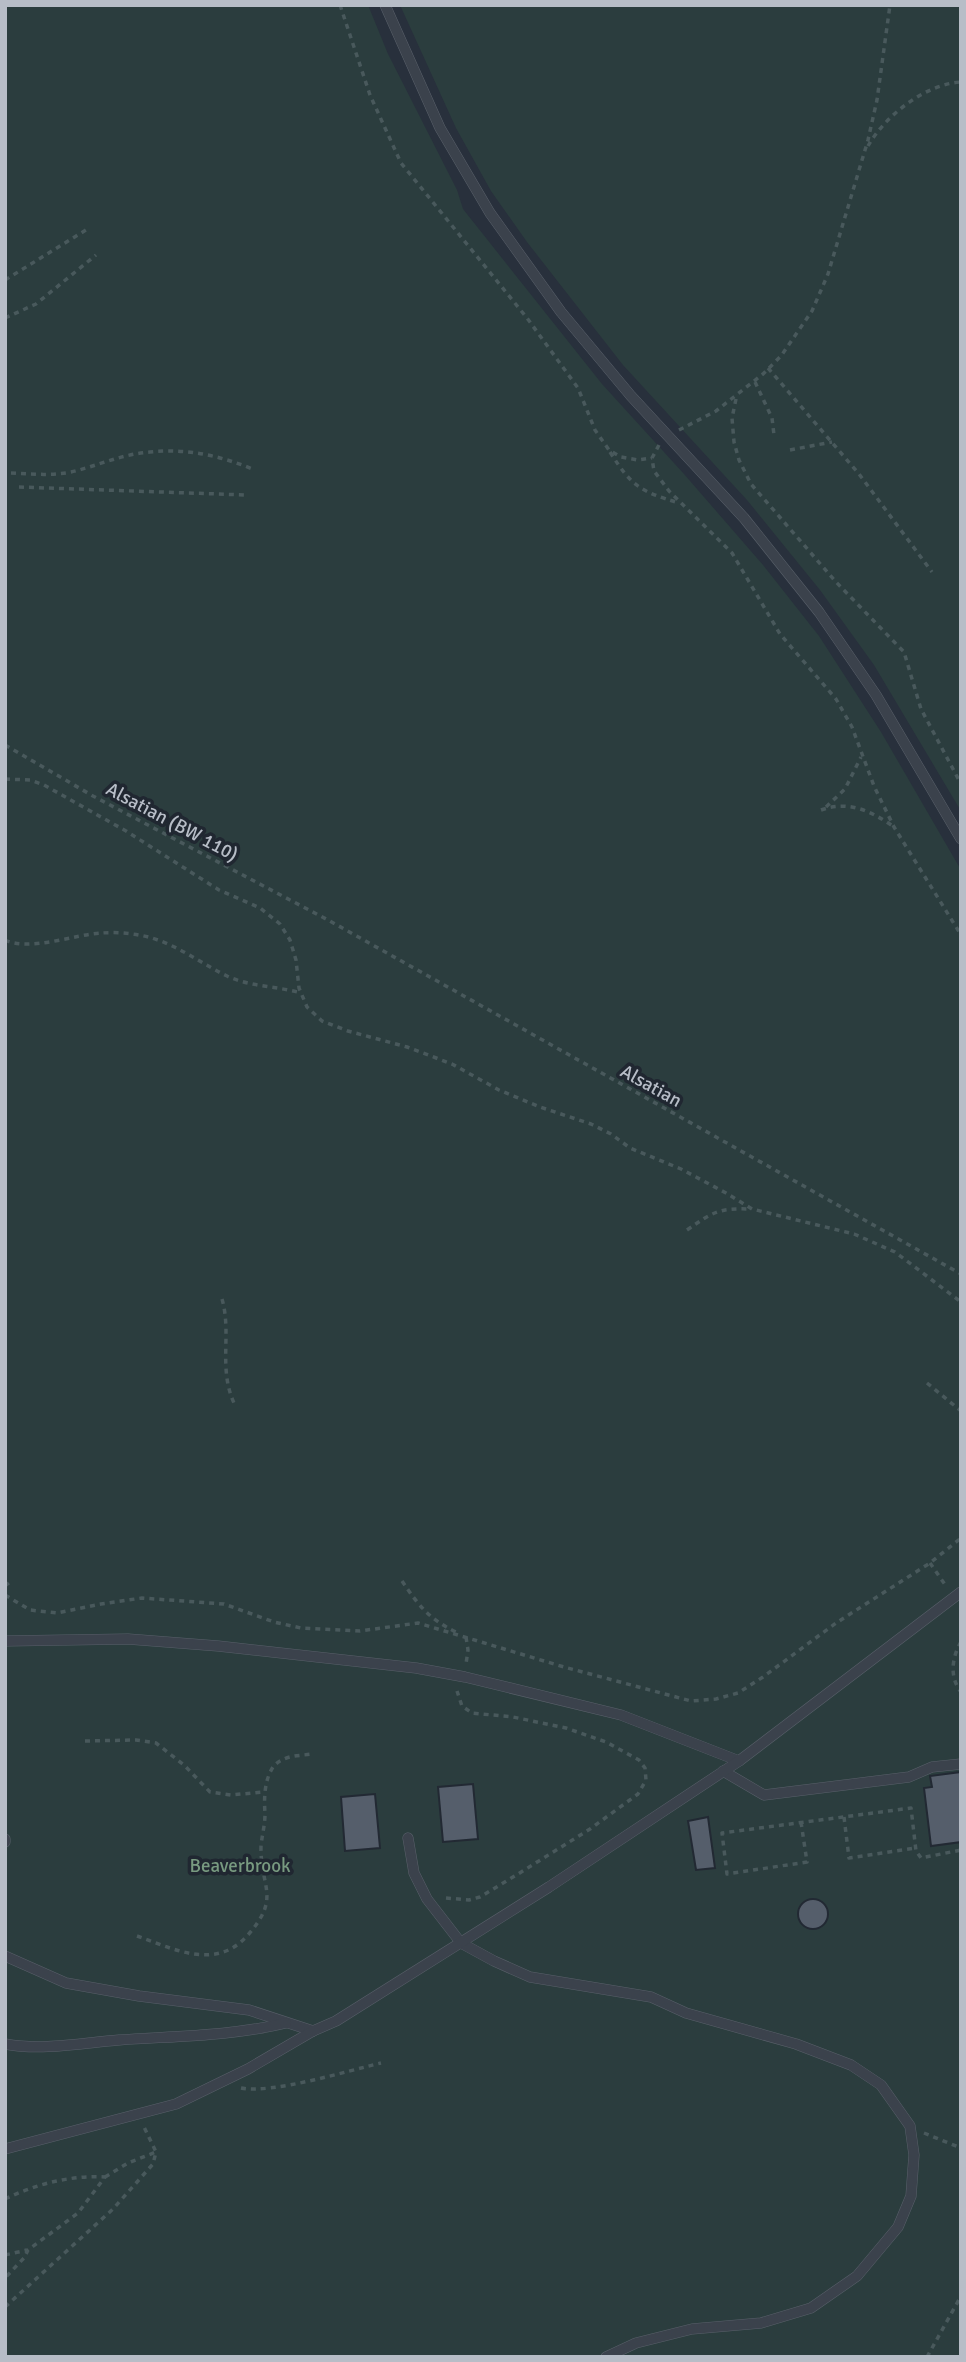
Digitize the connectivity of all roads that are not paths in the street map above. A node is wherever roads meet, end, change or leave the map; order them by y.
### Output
1 (385, 5) edge
2 (961, 839) edge
3 (961, 1592) edge
4 (5, 1642) edge
5 (739, 1761) junction
6 (961, 1764) edge
7 (723, 1772) junction
8 (408, 1838) dead end
9 (461, 1943) junction
10 (5, 1956) edge
11 (289, 2023) junction
12 (313, 2031) junction
13 (5, 2043) edge
14 (5, 2149) edge
15 (606, 2357) edge

1 - 2 lane
3 - 5 lane
4 - 5 lane
5 - 7 lane
6 - 7 lane
7 - 9 lane
8 - 9 lane
9 - 12 lane
9 - 15 lane
10 - 11 lane
11 - 12 lane
11 - 13 lane
12 - 14 lane

